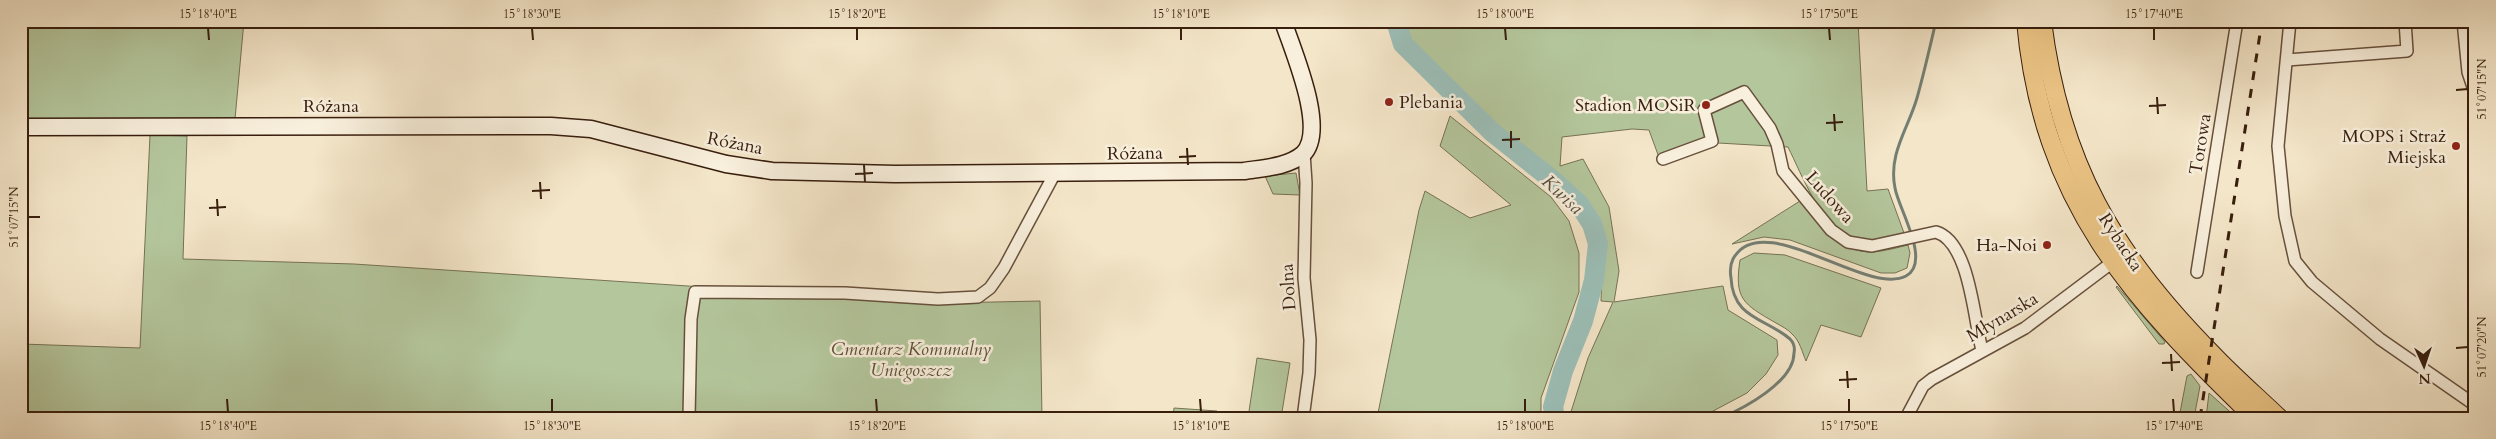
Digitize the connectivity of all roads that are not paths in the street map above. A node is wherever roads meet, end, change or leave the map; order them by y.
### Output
1 (1283, 21) edge
2 (2026, 21) edge
3 (2042, 21) edge
4 (2237, 21) edge
5 (2290, 21) edge
6 (2405, 21) edge
7 (2463, 21) edge
8 (2287, 60) junction
9 (2475, 93) edge
10 (21, 127) edge
11 (1304, 153) junction
12 (1663, 159) dead end
13 (1056, 173) junction
14 (2118, 258) junction
15 (2197, 272) dead end
16 (1982, 350) junction
17 (2475, 405) edge
18 (689, 418) edge
19 (1303, 418) edge
20 (1906, 418) edge
21 (2255, 418) edge
22 (2279, 418) edge

1 - 11 street
2 - 14 main road, Rybacka
3 - 14 main road, Rybacka
4 - 15 street, Torowa
5 - 8 street
6 - 8 street
7 - 9 street
8 - 17 street
10 - 13 street, Różana
11 - 13 street, Różana
11 - 19 street, Dolna
12 - 16 street, Ludowa
13 - 18 street
14 - 16 street, Młynarska
14 - 21 main road, Rybacka
14 - 22 main road, Rybacka
16 - 20 street, Młynarska

